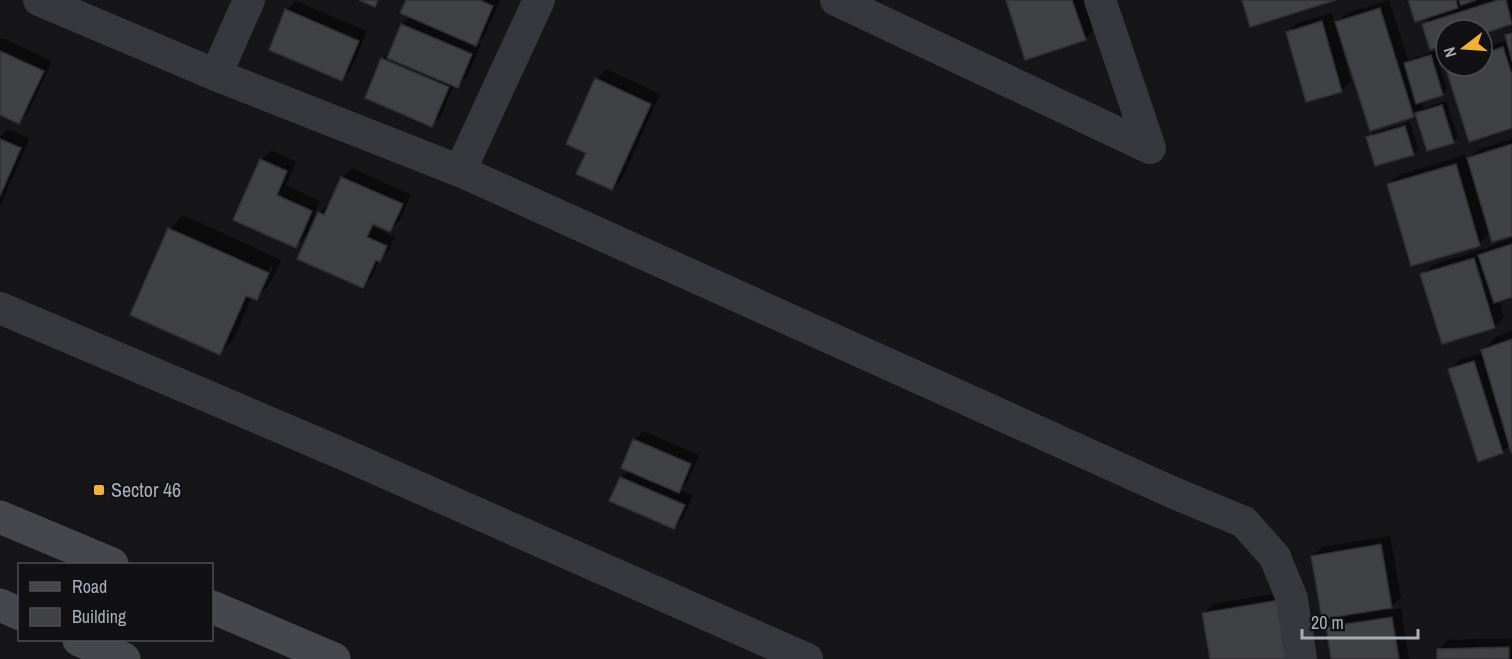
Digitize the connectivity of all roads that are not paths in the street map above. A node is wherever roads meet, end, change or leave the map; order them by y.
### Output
1 (39, 0) edge
2 (249, 0) edge
3 (539, 0) edge
4 (1100, 0) edge
5 (852, 4) edge
6 (216, 75) junction
7 (460, 171) junction
8 (0, 308) edge
9 (0, 517) edge
10 (110, 563) edge
11 (0, 605) edge
12 (213, 607) edge
13 (18, 613) edge
14 (334, 659) edge
15 (807, 659) edge
16 (1301, 659) edge

1 - 6 street
2 - 6 street
3 - 7 street
4 - 5 street
6 - 7 street
7 - 16 street
8 - 15 street
9 - 10 main road
11 - 13 main road
12 - 14 main road

